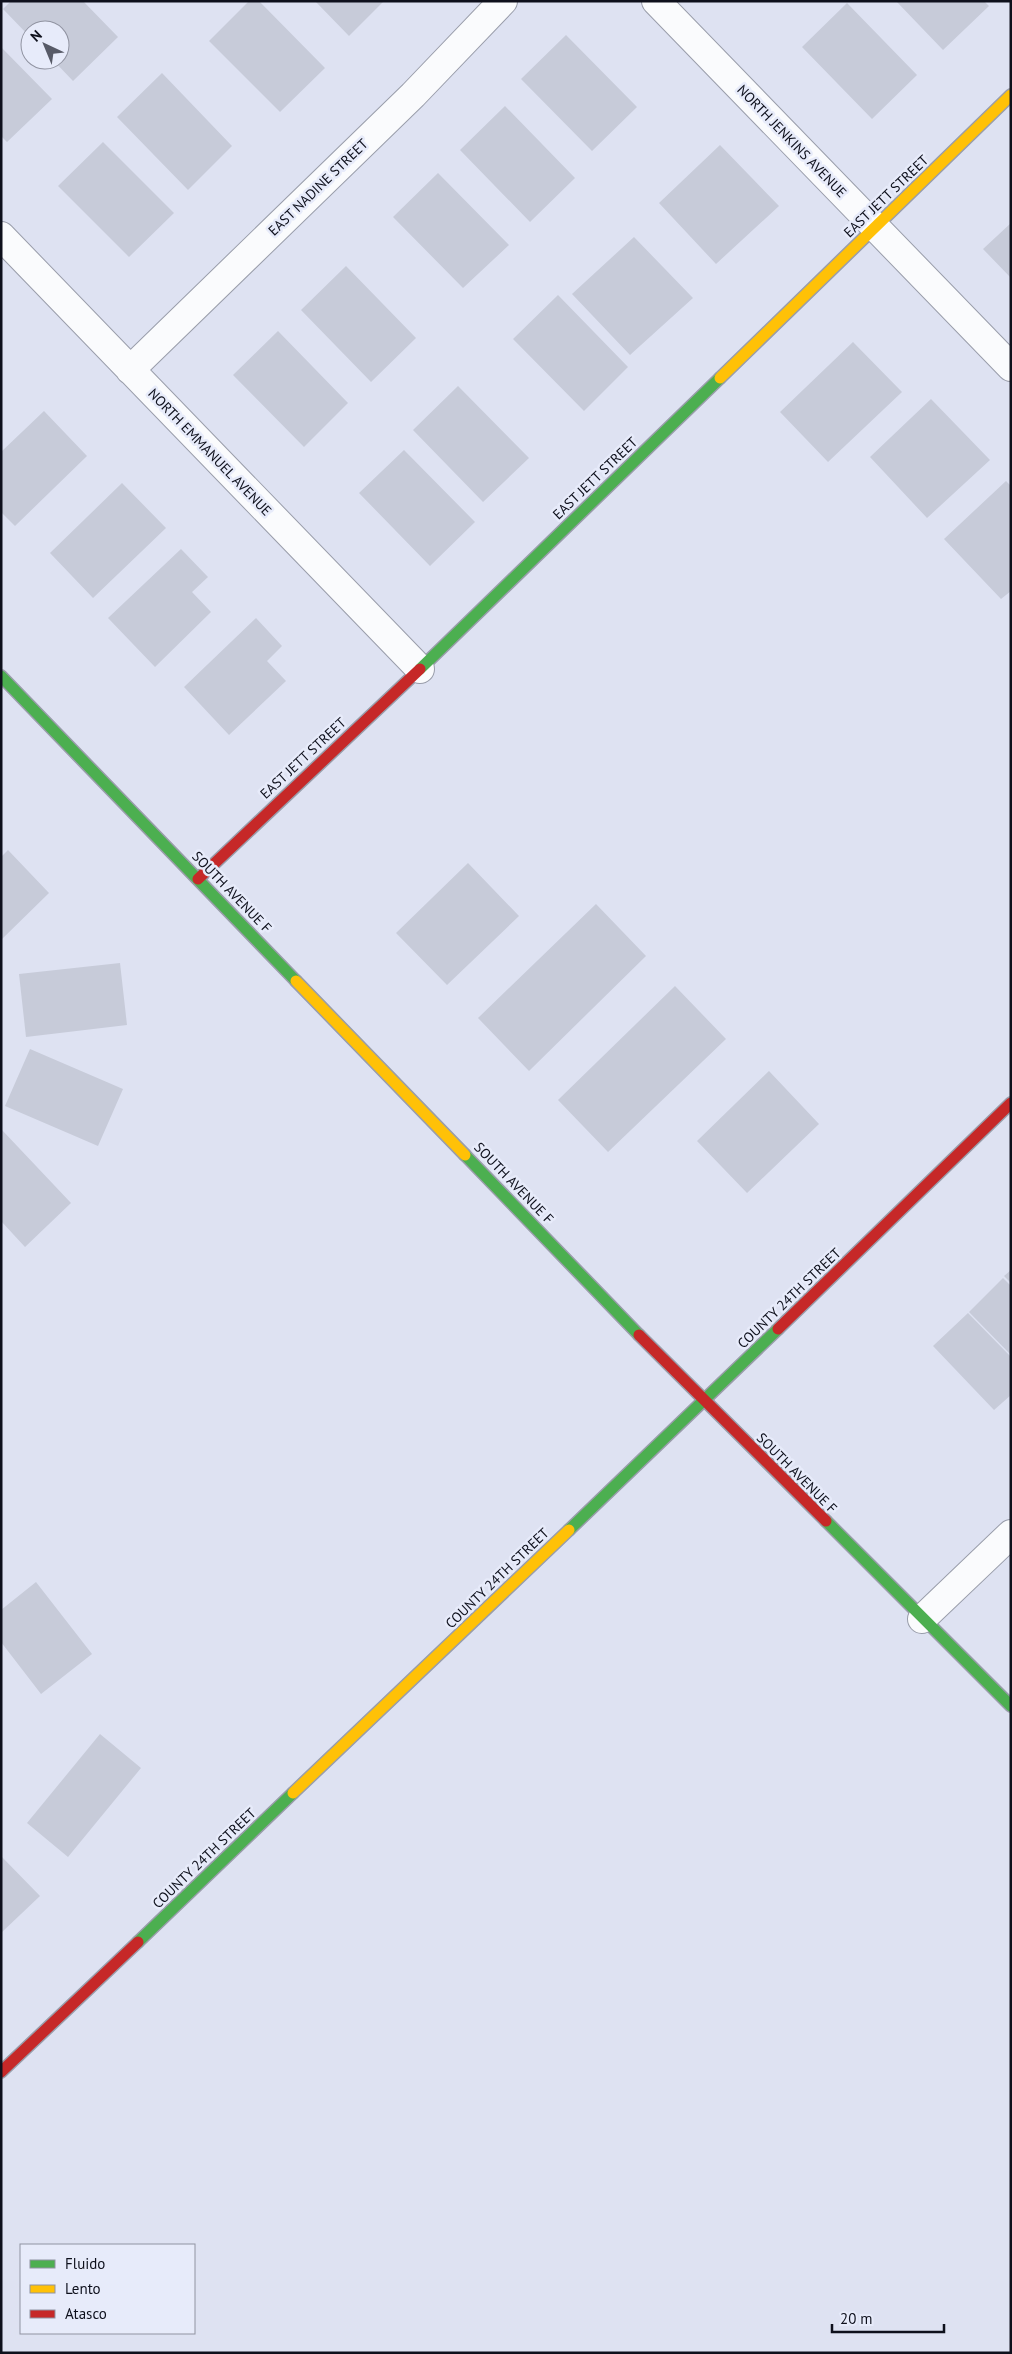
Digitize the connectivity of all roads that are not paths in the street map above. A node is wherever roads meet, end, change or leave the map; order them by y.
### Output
1 (503, 1) edge
2 (656, 1) edge
3 (1011, 95) edge
4 (875, 227) junction
5 (1, 236) edge
6 (1011, 367) edge
7 (130, 370) junction
8 (420, 669) junction
9 (1, 676) edge
10 (198, 879) junction
11 (1011, 1104) edge
12 (704, 1401) junction
13 (1011, 1534) edge
14 (922, 1619) junction
15 (1011, 1706) edge
16 (1, 2072) edge

1 - 7 street, EAST NADINE STREET
2 - 4 street, NORTH JENKINS AVENUE
3 - 4 street, EAST JETT STREET
4 - 6 street, NORTH JENKINS AVENUE
4 - 8 street, EAST JETT STREET
5 - 7 street, NORTH EMMANUEL AVENUE
7 - 8 street, NORTH EMMANUEL AVENUE
8 - 10 street, EAST JETT STREET
9 - 10 street, SOUTH AVENUE F
10 - 12 street, SOUTH AVENUE F
11 - 12 street, COUNTY 24TH STREET
12 - 14 street, SOUTH AVENUE F
12 - 16 street, COUNTY 24TH STREET
13 - 14 street
14 - 15 street, SOUTH AVENUE F

